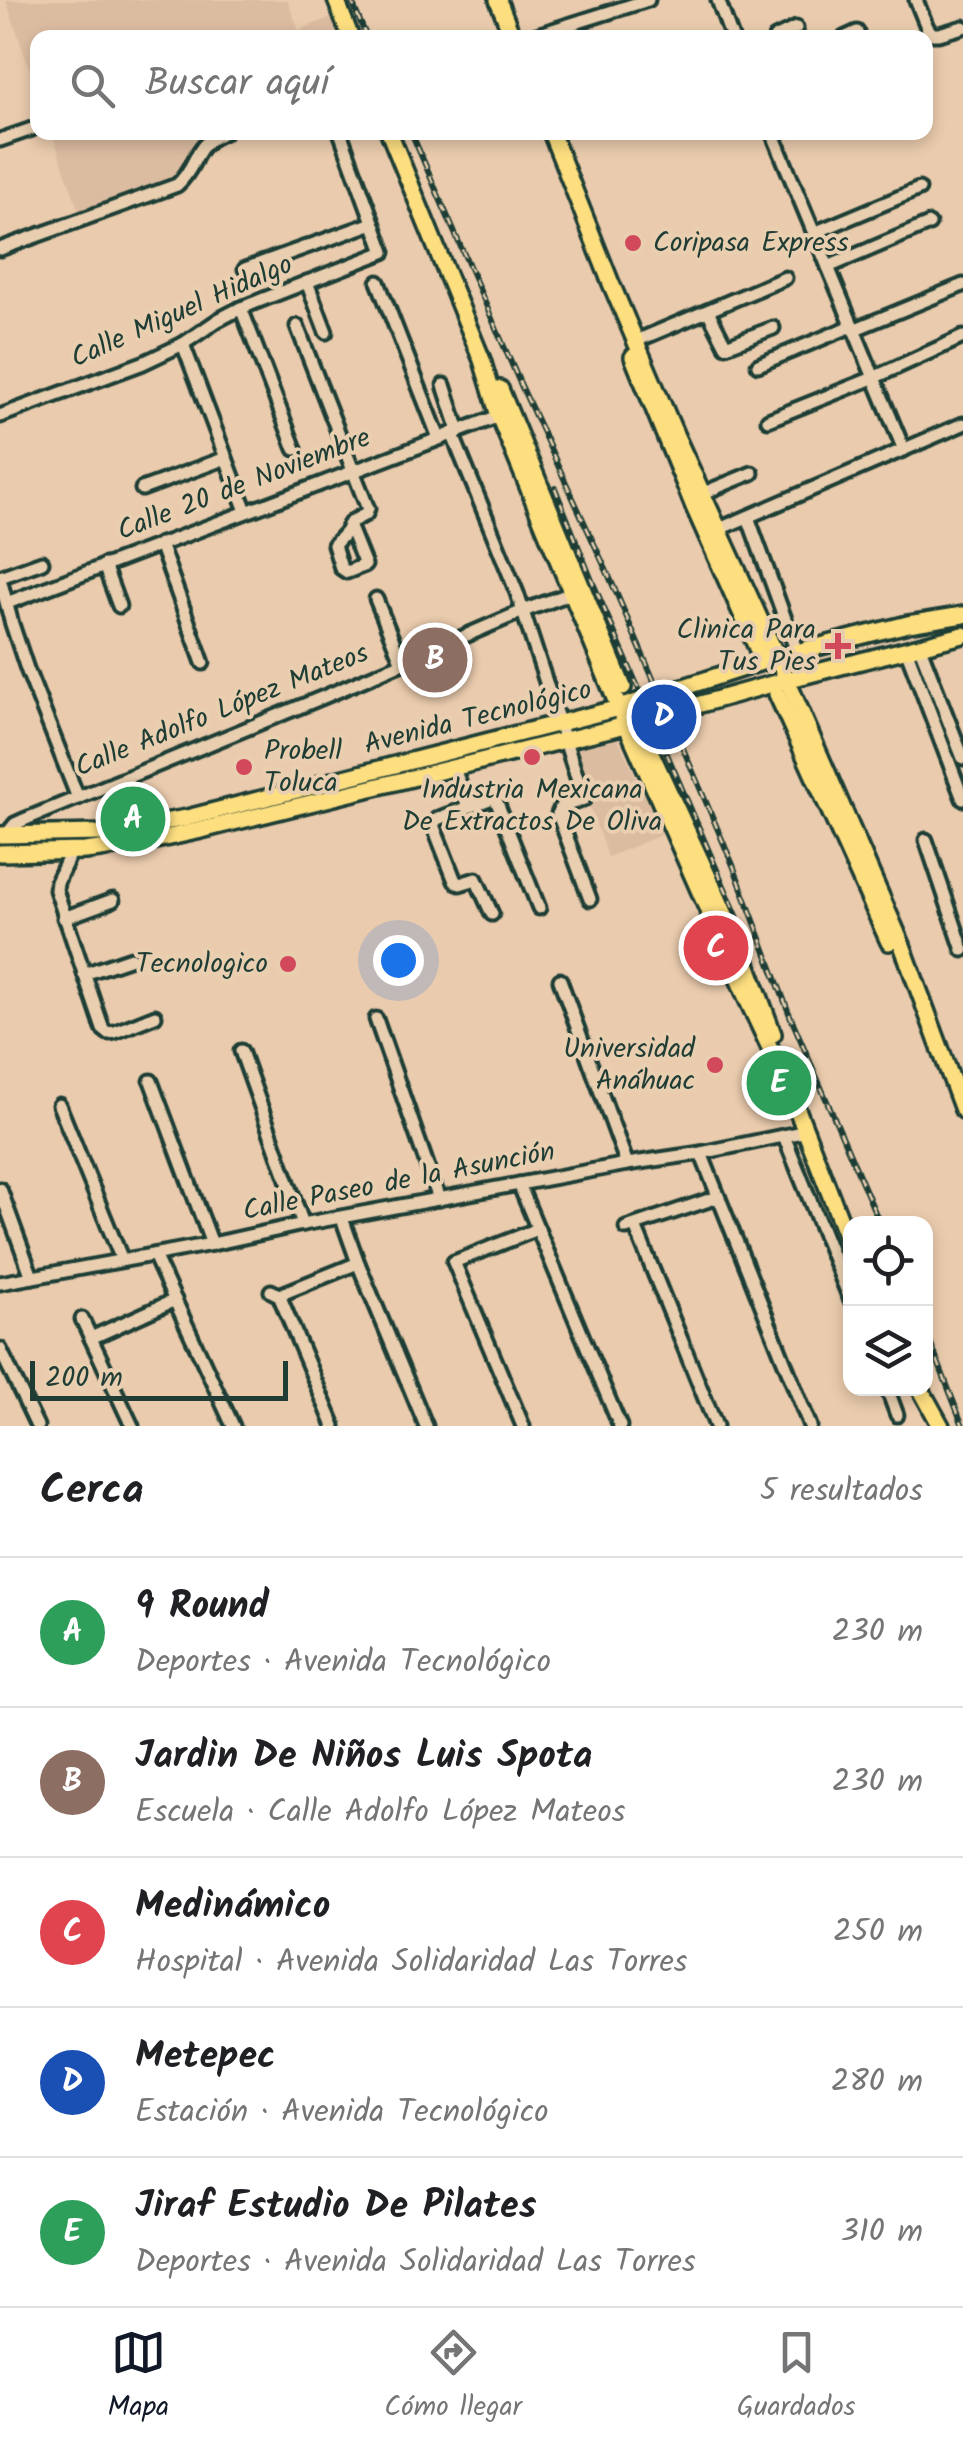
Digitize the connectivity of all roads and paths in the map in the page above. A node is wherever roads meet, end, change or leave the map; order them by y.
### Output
1 (336, 0) edge
2 (498, 0) edge
3 (648, 0) edge
4 (718, 0) edge
5 (916, 0) edge
6 (963, 27) edge
7 (796, 28) dead end
8 (347, 30) edge
9 (510, 30) edge
10 (553, 30) edge
11 (729, 30) edge
12 (792, 30) edge
13 (929, 30) edge
14 (933, 34) edge
15 (30, 130) edge
16 (0, 140) edge
17 (208, 140) edge
18 (343, 140) edge
19 (392, 140) edge
20 (554, 140) edge
21 (775, 140) edge
22 (919, 189) dead end
23 (374, 222) junction
24 (929, 224) dead end
25 (814, 233) junction
26 (0, 249) edge
27 (828, 267) junction
28 (244, 269) dead end
29 (785, 278) dead end
30 (610, 281) junction
31 (307, 282) junction
32 (378, 282) dead end
33 (963, 285) edge
34 (241, 308) junction
35 (708, 311) junction
36 (297, 326) dead end
37 (773, 328) dead end
38 (853, 328) junction
39 (326, 332) dead end
40 (963, 337) edge
41 (636, 341) junction
42 (183, 344) junction
43 (482, 360) junction
44 (758, 365) dead end
45 (873, 378) junction
46 (444, 386) dead end
47 (0, 416) edge
48 (499, 416) junction
49 (768, 420) dead end
50 (963, 424) edge
51 (456, 432) junction
52 (439, 438) junction
53 (295, 450) dead end
54 (904, 450) junction
55 (226, 458) junction
56 (354, 470) junction
57 (752, 473) dead end
58 (142, 489) dead end
59 (701, 494) junction
60 (246, 512) junction
61 (748, 517) junction
62 (349, 525) junction
63 (717, 530) junction
64 (160, 544) junction
65 (42, 562) dead end
66 (104, 564) junction
67 (0, 578) edge
68 (572, 593) junction
69 (376, 599) dead end
70 (119, 606) dead end
71 (5, 610) edge
72 (523, 611) junction
73 (960, 616) edge
74 (962, 636) edge
75 (912, 647) junction
76 (803, 650) junction
77 (769, 657) junction
78 (203, 663) dead end
79 (402, 664) junction
80 (814, 673) junction
81 (623, 687) dead end
82 (782, 687) junction
83 (939, 697) junction
84 (926, 702) junction
85 (619, 708) junction
86 (559, 722) junction
87 (626, 724) junction
88 (563, 740) junction
89 (646, 740) dead end
90 (963, 758) edge
91 (454, 768) junction
92 (78, 798) junction
93 (963, 799) edge
94 (468, 807) junction
95 (3, 835) edge
96 (926, 840) dead end
97 (71, 852) junction
98 (0, 853) edge
99 (590, 899) dead end
100 (114, 900) dead end
101 (963, 907) edge
102 (539, 908) dead end
103 (949, 912) junction
104 (492, 914) dead end
105 (64, 918) junction
106 (963, 950) edge
107 (131, 958) dead end
108 (84, 974) junction
109 (560, 980) dead end
110 (155, 1016) dead end
111 (376, 1020) dead end
112 (241, 1051) dead end
113 (780, 1063) junction
114 (151, 1081) dead end
115 (959, 1089) edge
116 (59, 1105) dead end
117 (963, 1110) edge
118 (806, 1131) junction
119 (784, 1136) junction
120 (701, 1153) junction
121 (627, 1164) junction
122 (519, 1184) junction
123 (0, 1190) edge
124 (718, 1197) junction
125 (439, 1199) junction
126 (342, 1218) junction
127 (303, 1224) junction
128 (843, 1227) edge
129 (538, 1228) junction
130 (212, 1244) junction
131 (154, 1255) junction
132 (122, 1260) junction
133 (358, 1263) junction
134 (32, 1277) junction
135 (0, 1283) edge
136 (843, 1283) edge
137 (174, 1300) junction
138 (82, 1319) dead end
139 (91, 1338) junction
140 (0, 1349) edge
141 (890, 1396) edge
142 (925, 1396) edge
143 (898, 1414) dead end
144 (37, 1426) edge
145 (132, 1426) edge
146 (233, 1426) edge
147 (334, 1426) edge
148 (426, 1426) edge
149 (523, 1426) edge
150 (620, 1426) edge
151 (716, 1426) edge
152 (810, 1426) edge
153 (942, 1426) edge

1 - 8 main road
2 - 9 main road
3 - 10 street
4 - 11 street
5 - 13 street
6 - 14 street
7 - 12 street
15 - 16 street
17 - 26 street
18 - 23 street
19 - 43 main road
20 - 30 main road
21 - 25 street
22 - 25 street
23 - 28 street
23 - 31 street, Calle Miguel Hidalgo
24 - 27 street
25 - 27 street
27 - 38 street
29 - 35 street
30 - 41 main road
30 - 77 main road
31 - 34 street, Calle Miguel Hidalgo
31 - 39 street
32 - 52 street
33 - 38 street
34 - 42 street, Calle Miguel Hidalgo
34 - 53 street
35 - 37 street
35 - 41 street
36 - 56 street
38 - 44 street
38 - 45 street
40 - 45 street
41 - 59 main road
42 - 47 street, Calle Miguel Hidalgo
42 - 55 street
43 - 48 main road
43 - 81 main road
45 - 49 street
45 - 54 street
46 - 51 street
48 - 51 street, Calle 20 de Noviembre
48 - 68 main road
50 - 54 street
51 - 52 street, Calle 20 de Noviembre
51 - 72 street
52 - 56 street, Calle 20 de Noviembre
54 - 61 street
55 - 58 street
55 - 60 street
56 - 60 street, Calle 20 de Noviembre
56 - 62 street
57 - 59 street
59 - 63 main road
60 - 64 street, Calle 20 de Noviembre
61 - 63 street
61 - 76 street
62 - 62 street
63 - 77 main road
64 - 66 street, Calle 20 de Noviembre
64 - 78 street
65 - 67 street
66 - 70 street
66 - 71 street, Calle 20 de Noviembre
67 - 71 street
68 - 72 street, Calle Adolfo López Mateos
68 - 85 main road
69 - 79 street
71 - 92 street
72 - 79 street, Calle Adolfo López Mateos
72 - 86 street
73 - 74 main road
73 - 76 main road, Avenida Tecnológico
74 - 75 main road, Avenida Tecnológico
75 - 80 main road, Avenida Tecnológico
75 - 83 street
75 - 84 street
76 - 77 main road, Avenida Tecnológico
76 - 80 main road
77 - 82 main road
77 - 85 main road, Avenida Tecnológico
79 - 92 street, Calle Adolfo López Mateos
80 - 82 main road, Avenida Tecnológico
82 - 87 main road, Avenida Tecnológico
82 - 115 main road
83 - 84 street
83 - 90 street
84 - 93 street
85 - 86 main road, Avenida Tecnológico
85 - 87 main road
86 - 88 street
86 - 95 main road, Avenida Tecnológico
87 - 88 main road, Avenida Tecnológico
87 - 113 main road
88 - 91 main road, Avenida Tecnológico
88 - 99 street
89 - 113 main road
91 - 94 street
91 - 97 main road, Avenida Tecnológico
92 - 95 street, Calle Adolfo López Mateos
94 - 102 street
94 - 104 street
96 - 103 street
97 - 98 main road, Avenida Tecnológico
97 - 105 street
100 - 105 street
101 - 103 street
103 - 106 street
105 - 108 street
107 - 108 street
108 - 110 street
109 - 121 street
111 - 125 street
112 - 127 street
113 - 118 main road
114 - 130 street
115 - 117 main road
116 - 132 street
118 - 119 street, Calle Paseo de la Asunción
118 - 128 main road
119 - 120 street, Calle Paseo de la Asunción
119 - 136 street
120 - 121 street, Calle Paseo de la Asunción
120 - 124 street
121 - 122 street, Calle Paseo de la Asunción
122 - 125 street, Calle Paseo de la Asunción
122 - 129 street
123 - 134 street
124 - 151 street
124 - 152 street
125 - 126 street, Calle Paseo de la Asunción
126 - 127 street, Calle Paseo de la Asunción
126 - 133 street
127 - 130 street, Calle Paseo de la Asunción
129 - 149 street
129 - 150 street
130 - 131 street, Calle Paseo de la Asunción
131 - 132 street, Calle Paseo de la Asunción
131 - 137 street
132 - 134 street, Calle Paseo de la Asunción
133 - 147 street
133 - 148 street
134 - 135 street, Calle Paseo de la Asunción
137 - 139 street
137 - 146 street
138 - 139 street
139 - 145 street
140 - 144 street
141 - 143 street
142 - 153 main road

